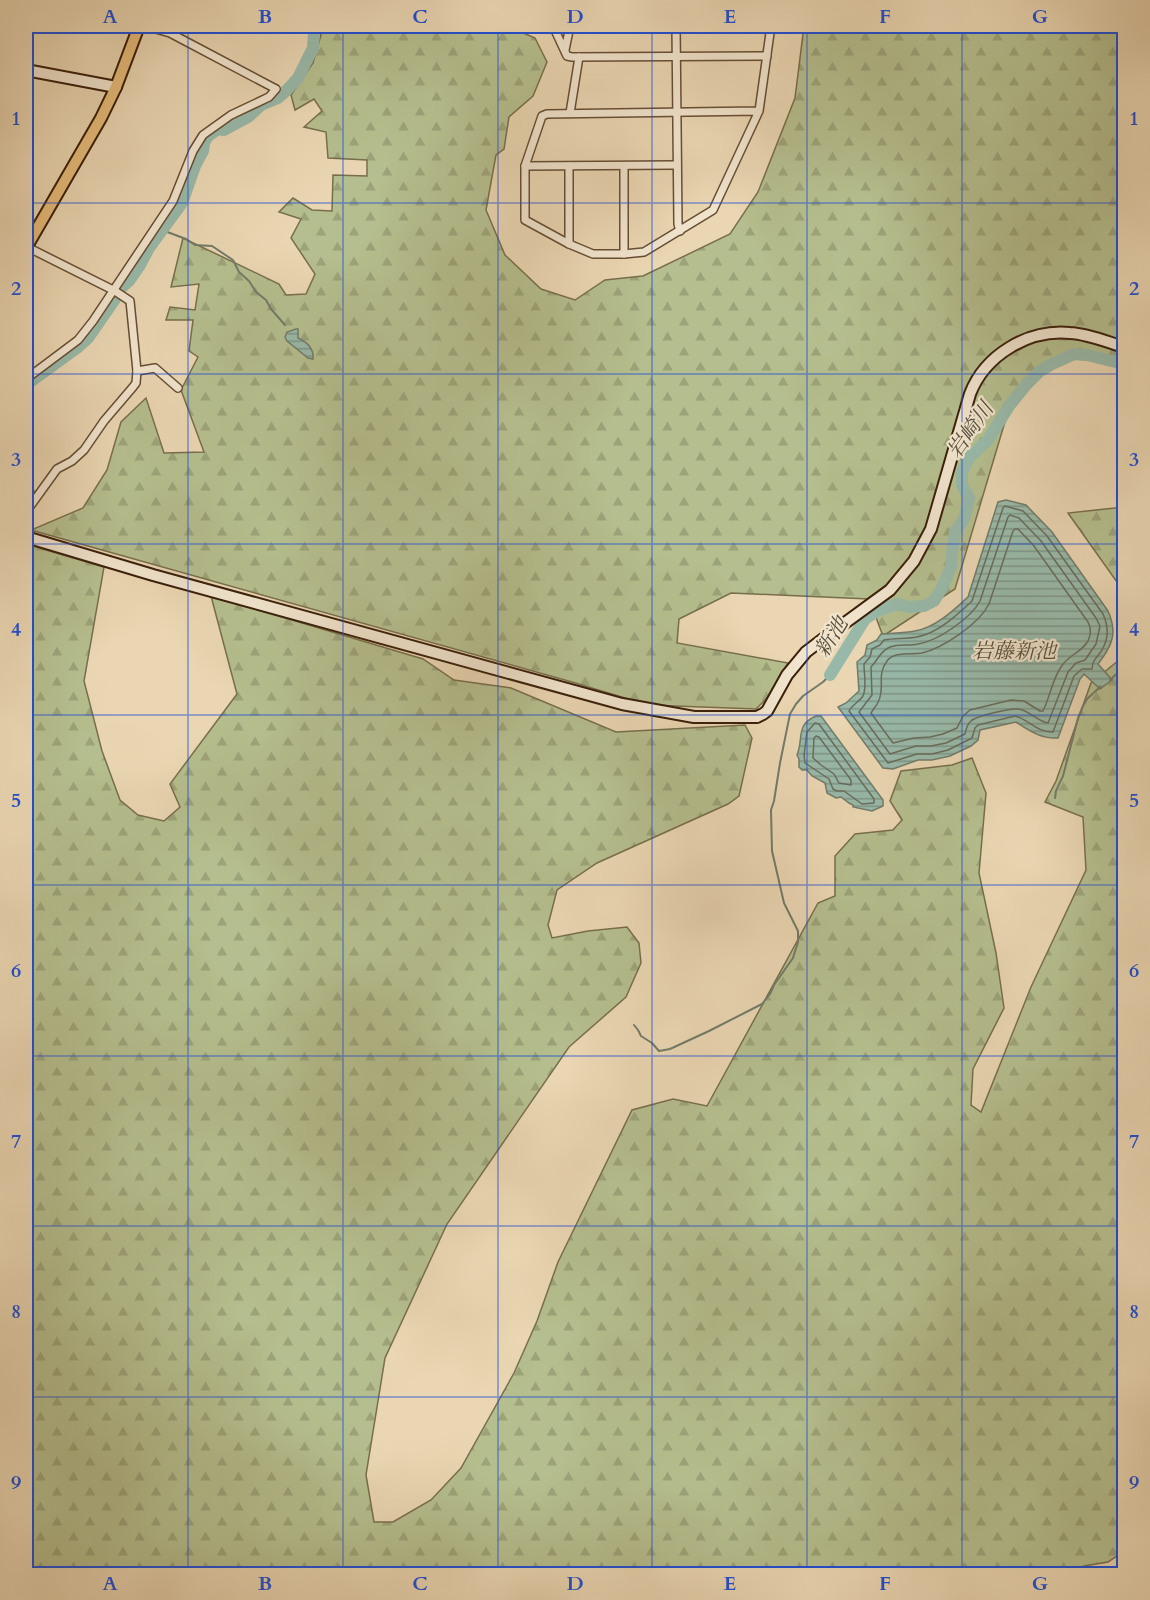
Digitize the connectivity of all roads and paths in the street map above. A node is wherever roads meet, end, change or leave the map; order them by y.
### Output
1 (28, 26) edge
2 (139, 26) edge
3 (145, 26) edge
4 (553, 26) edge
5 (570, 26) edge
6 (676, 26) edge
7 (771, 26) edge
8 (26, 30) edge
9 (565, 50) junction
10 (676, 56) junction
11 (767, 56) junction
12 (579, 57) junction
13 (26, 70) edge
14 (116, 87) junction
15 (759, 111) junction
16 (570, 112) junction
17 (676, 112) junction
18 (676, 165) junction
19 (525, 166) junction
20 (569, 166) junction
21 (624, 166) junction
22 (680, 231) junction
23 (30, 232) edge
24 (569, 244) junction
25 (26, 248) edge
26 (624, 254) junction
27 (115, 291) junction
28 (1125, 347) edge
29 (137, 371) junction
30 (26, 379) edge
31 (178, 388) dead end
32 (26, 512) edge
33 (26, 537) edge

1 - 8 street
2 - 14 main road
3 - 27 street
4 - 9 street
5 - 9 street
6 - 10 street
7 - 11 street
9 - 12 street
10 - 11 street
10 - 12 street
10 - 17 street
11 - 15 street
12 - 16 street
13 - 14 street
14 - 23 main road
15 - 17 street
15 - 22 street
16 - 17 street
16 - 19 street
17 - 18 street
18 - 21 street
18 - 22 street
19 - 20 street
19 - 24 street
20 - 21 street
20 - 24 street
21 - 26 street
22 - 26 street
23 - 25 main road
24 - 26 street
25 - 27 street
27 - 29 street
27 - 30 street
28 - 33 street
29 - 31 street
29 - 32 street

